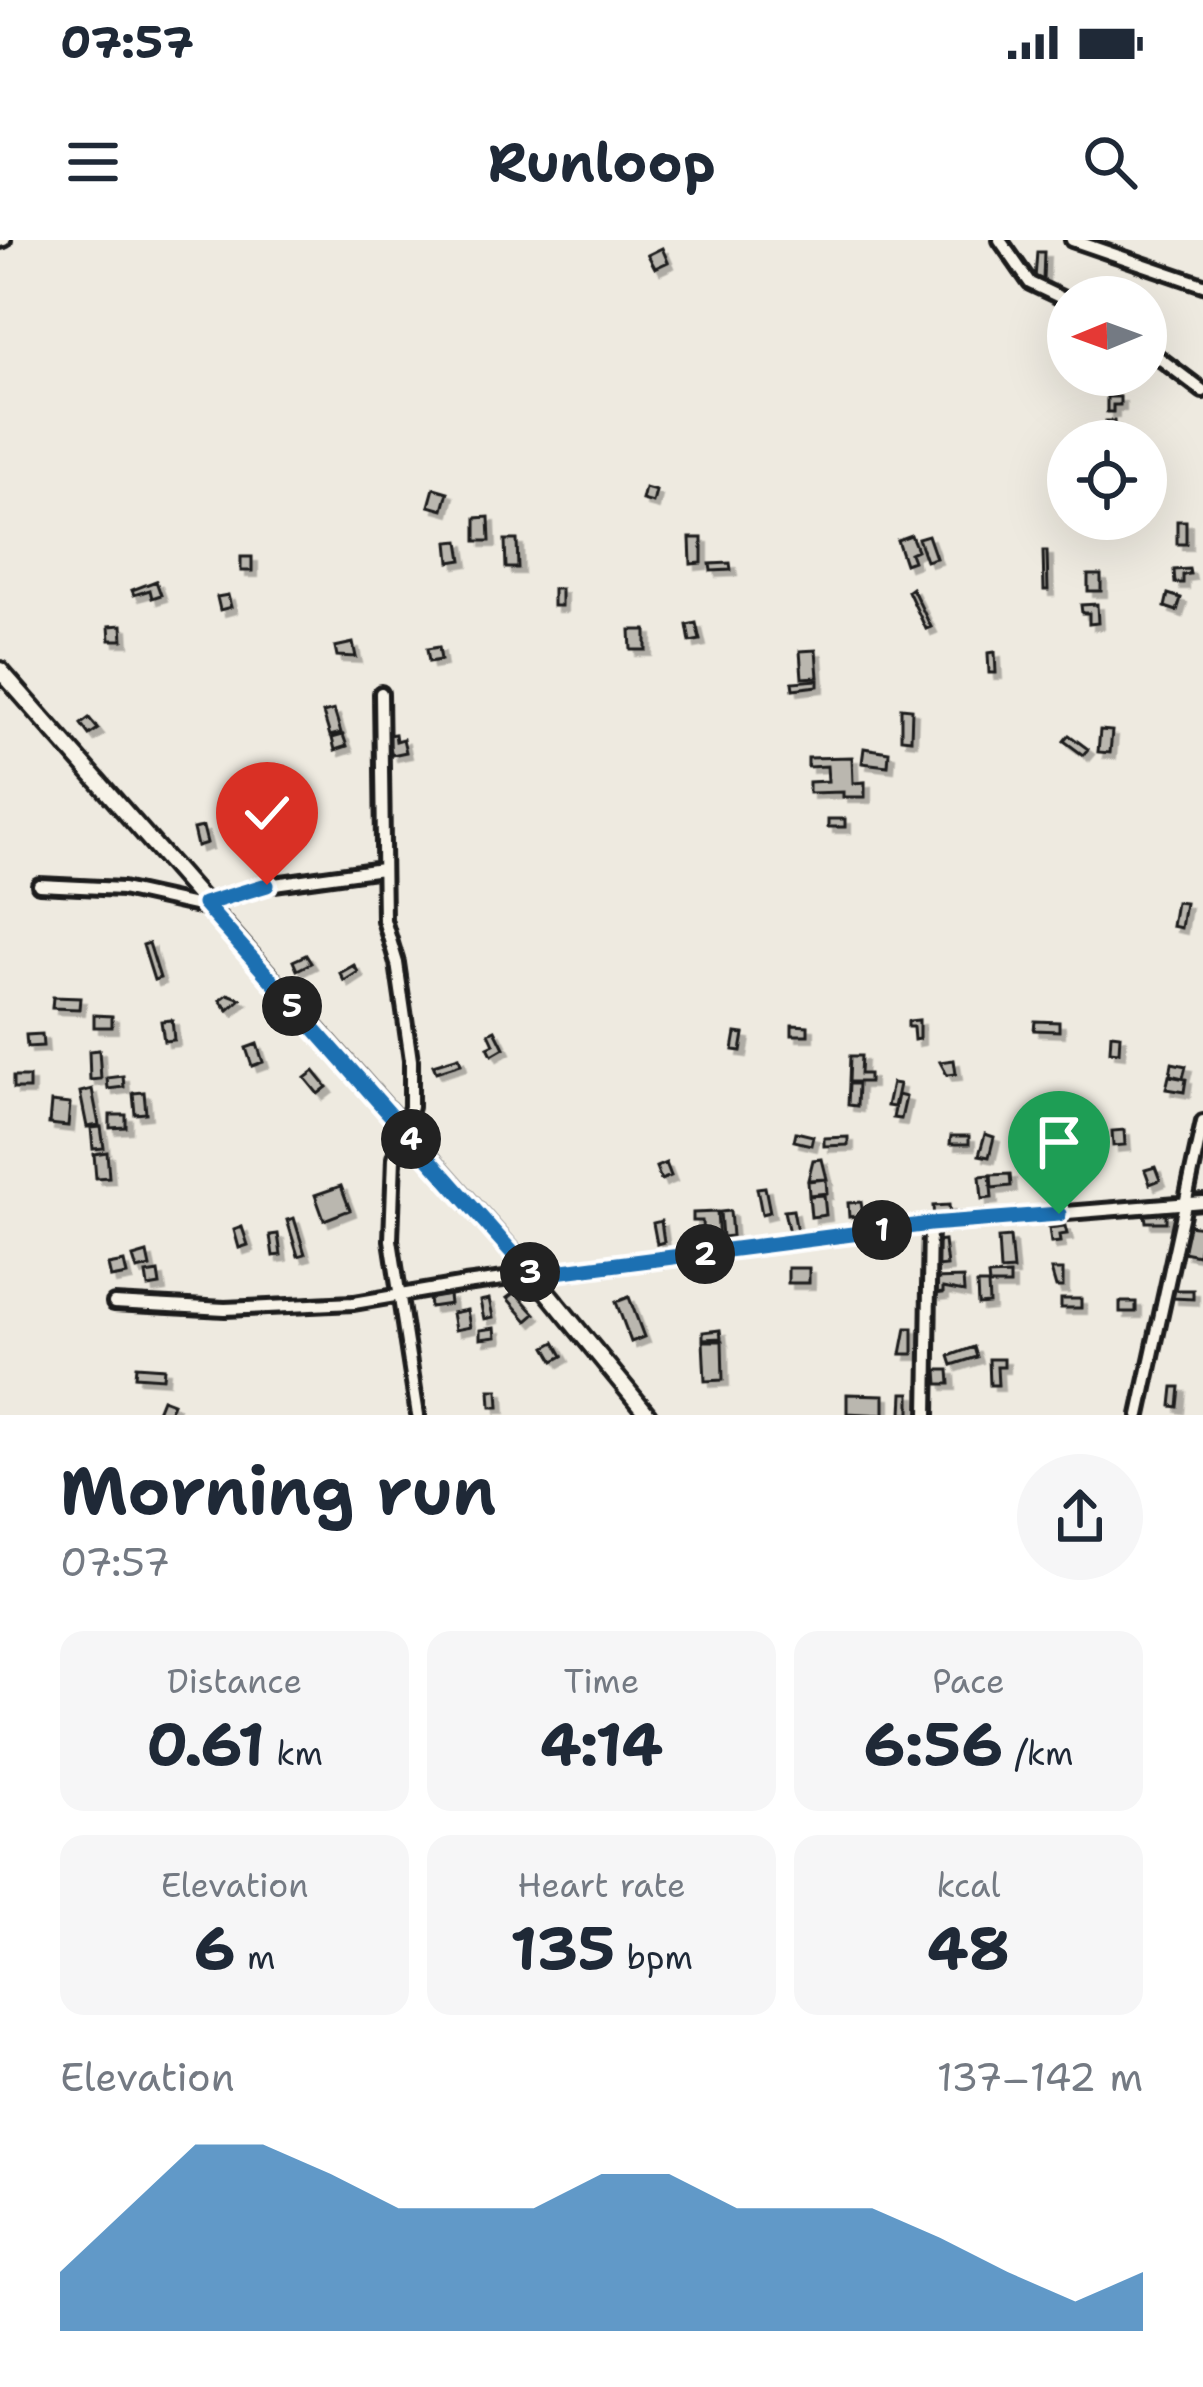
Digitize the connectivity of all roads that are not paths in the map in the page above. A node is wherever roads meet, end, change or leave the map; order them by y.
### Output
1 (1000, 240) edge
2 (1072, 240) edge
3 (1203, 285) edge
4 (1047, 291) edge
5 (1167, 364) edge
6 (1203, 391) edge
7 (0, 670) edge
8 (381, 692) dead end
9 (382, 869) junction
10 (39, 885) dead end
11 (206, 906) junction
12 (1203, 1122) edge
13 (403, 1131) junction
14 (1203, 1202) edge
15 (1188, 1204) junction
16 (930, 1224) junction
17 (532, 1275) junction
18 (397, 1297) junction
19 (114, 1303) dead end
20 (418, 1415) edge
21 (648, 1415) edge
22 (927, 1415) edge
23 (1139, 1415) edge

1 - 4 street
2 - 3 street
5 - 6 street
7 - 11 main road
8 - 9 street
9 - 11 street
9 - 13 street
10 - 11 street
11 - 13 main road
12 - 15 street
13 - 17 main road
13 - 18 street
14 - 15 street
15 - 16 street
15 - 23 street
16 - 17 street
16 - 22 street
17 - 18 street
17 - 21 main road
18 - 19 street
18 - 20 street

